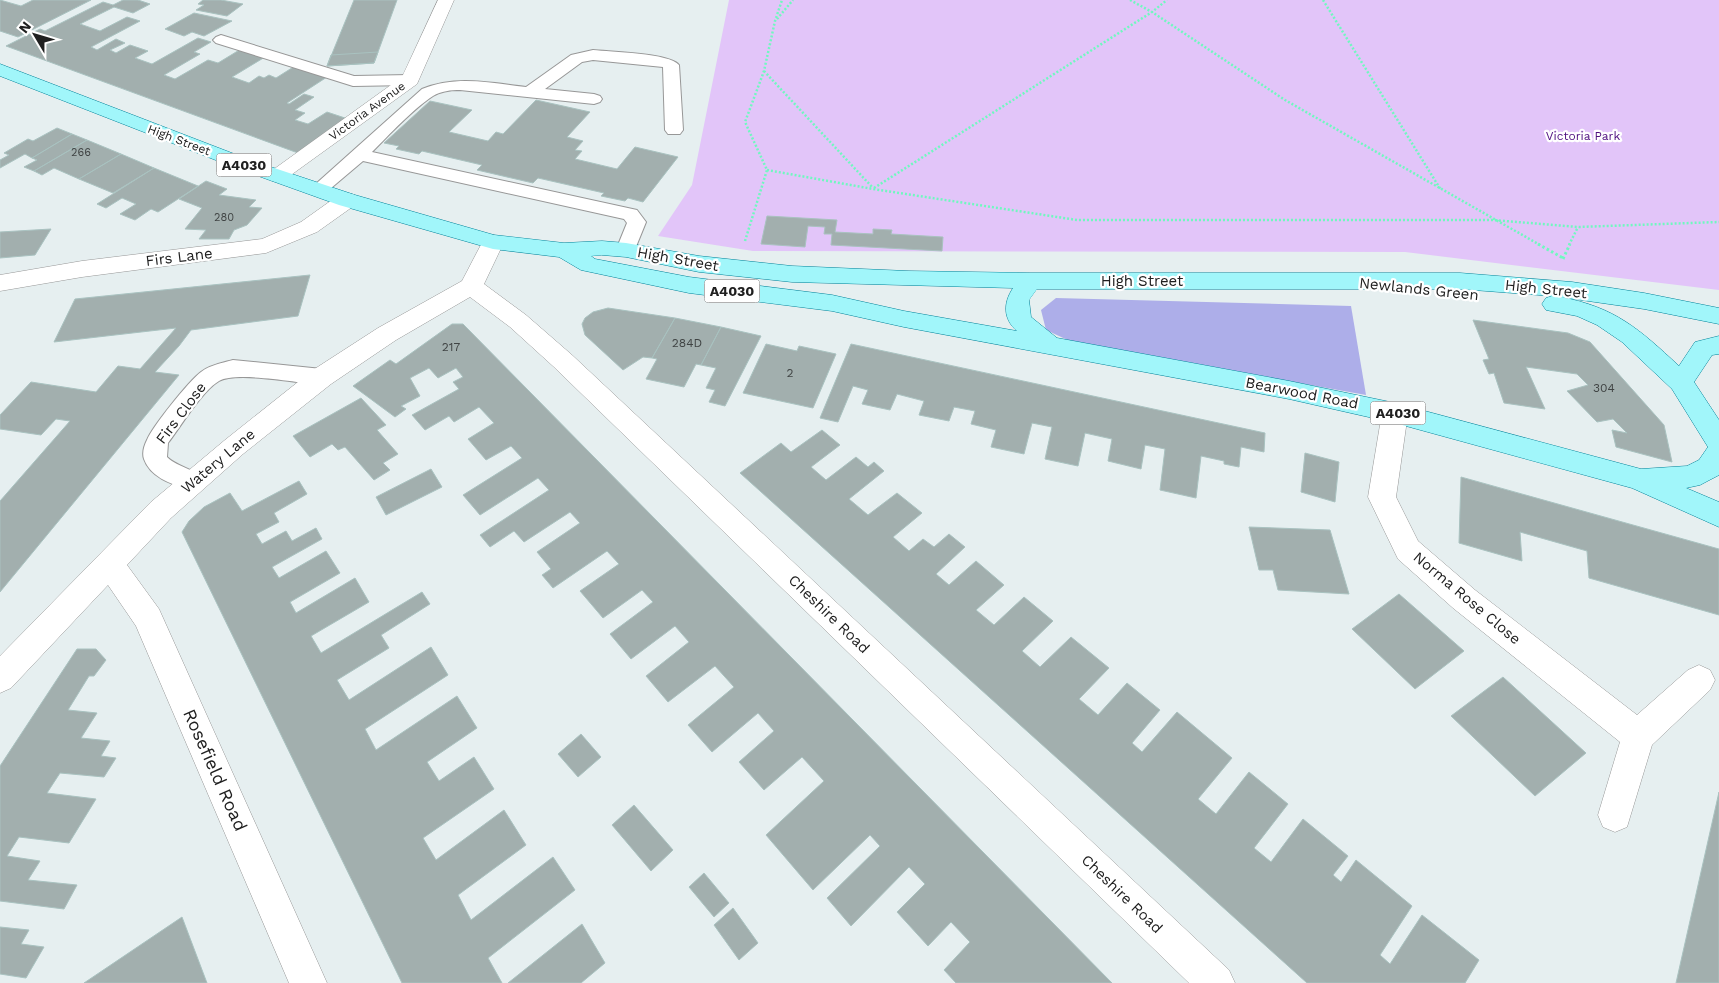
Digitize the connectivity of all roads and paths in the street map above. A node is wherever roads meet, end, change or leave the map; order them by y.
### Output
1 (446, 0) edge
2 (782, 0) edge
3 (794, 0) edge
4 (1130, 0) edge
5 (1167, 0) edge
6 (1322, 0) edge
7 (1152, 12) junction
8 (775, 21) junction
9 (221, 40) dead end
10 (0, 70) edge
11 (764, 71) junction
12 (410, 80) junction
13 (530, 92) junction
14 (594, 99) dead end
15 (674, 130) dead end
16 (360, 154) junction
17 (767, 170) junction
18 (278, 176) junction
19 (873, 189) junction
20 (318, 190) junction
21 (1442, 191) junction
22 (347, 200) junction
23 (1493, 220) junction
24 (1719, 222) edge
25 (1578, 227) junction
26 (493, 242) junction
27 (743, 248) dead end
28 (564, 250) junction
29 (626, 250) junction
30 (1563, 259) junction
31 (1566, 264) dead end
32 (908, 279) junction
33 (1030, 281) junction
34 (1341, 281) junction
35 (0, 283) edge
36 (471, 286) junction
37 (1719, 316) edge
38 (904, 319) junction
39 (1050, 345) junction
40 (1719, 345) edge
41 (322, 377) junction
42 (1681, 382) junction
43 (1395, 413) junction
44 (1719, 442) edge
45 (1719, 452) edge
46 (1639, 480) junction
47 (192, 482) junction
48 (1719, 515) edge
49 (109, 563) junction
50 (0, 678) edge
51 (1699, 680) dead end
52 (1638, 736) junction
53 (1615, 815) dead end
54 (308, 983) edge
55 (1216, 983) edge

1 - 12 street, Victoria Avenue
2 - 8 path
3 - 8 path
4 - 7 path
5 - 7 path
6 - 21 path
7 - 19 path
7 - 21 path
8 - 11 path
9 - 12 lane
10 - 18 main road, High Street / A4030
11 - 17 path
11 - 19 path
12 - 18 street, Victoria Avenue
13 - 14 lane
13 - 15 lane
13 - 16 lane
16 - 20 lane
16 - 29 lane
17 - 19 path
17 - 27 path
18 - 20 main road, High Street / A4030
19 - 23 path
20 - 22 main road, High Street / A4030
21 - 23 path
22 - 26 main road, High Street / A4030
22 - 35 street, Firs Lane
23 - 25 path
23 - 30 path
24 - 25 path
25 - 30 path
26 - 28 main road, High Street / A4030
26 - 36 street
28 - 29 main road, High Street / A4030
28 - 38 main road, High Street / A4030
29 - 32 main road, High Street / A4030
30 - 31 path
32 - 33 main road, High Street / A4030
32 - 38 main road
33 - 34 main road, High Street / A4030
33 - 39 main road
34 - 37 main road, High Street / A4030
34 - 42 main road, Newlands Green / A4030
36 - 41 street, Watery Lane
36 - 55 street, Cheshire Road
38 - 39 main road, Bearwood Road / A4030
39 - 43 main road, Bearwood Road / A4030
40 - 42 main road
41 - 47 street, Watery Lane
41 - 47 lane, Firs Close
42 - 44 main road, Newlands Green / A4030
43 - 46 main road, Bearwood Road / A4030
43 - 52 street, Norma Rose Close
45 - 46 main road, A4030
46 - 48 main road, Bearwood Road / A4030
47 - 49 street, Watery Lane
49 - 50 street, Watery Lane
49 - 54 street, Rosefield Road
51 - 52 street
52 - 53 street

